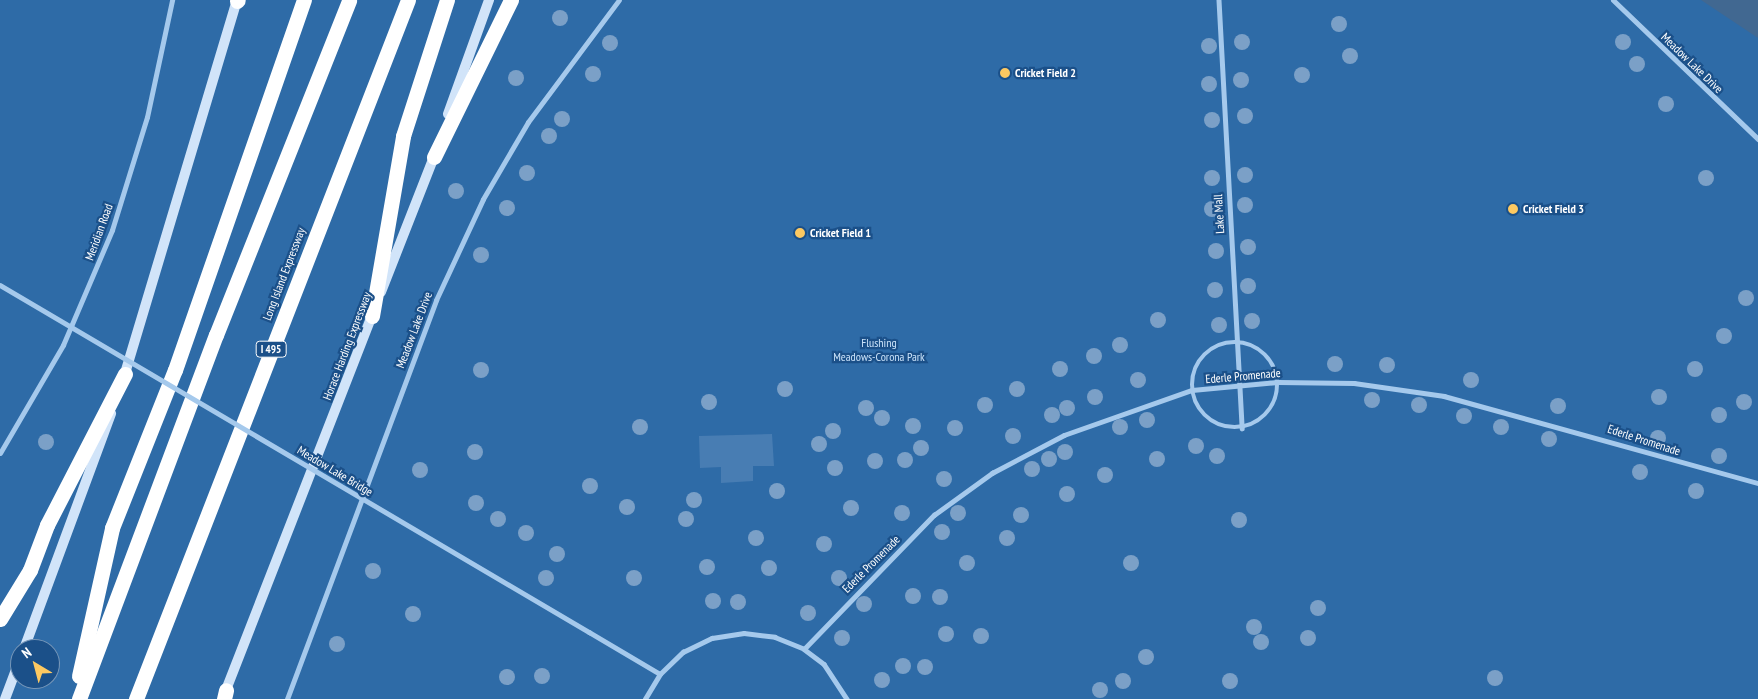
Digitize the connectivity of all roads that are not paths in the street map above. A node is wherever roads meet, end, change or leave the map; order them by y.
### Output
1 (172, 0) edge
2 (237, 0) edge
3 (304, 0) edge
4 (349, 0) edge
5 (408, 0) edge
6 (446, 0) edge
7 (489, 0) edge
8 (511, 0) edge
9 (619, 0) edge
10 (1219, 0) edge
11 (1613, 0) edge
12 (1758, 139) edge
13 (434, 157) junction
14 (0, 285) edge
15 (372, 316) junction
16 (1235, 342) junction
17 (125, 374) junction
18 (1278, 382) junction
19 (1238, 385) junction
20 (1192, 390) junction
21 (1242, 428) junction
22 (0, 453) edge
23 (1758, 483) edge
24 (0, 619) edge
25 (28, 639) edge
26 (804, 649) junction
27 (660, 674) junction
28 (10, 686) edge
29 (224, 696) edge
30 (5, 699) edge
31 (74, 699) edge
32 (79, 699) edge
33 (136, 699) edge
34 (287, 699) edge
35 (645, 699) edge
36 (847, 699) edge

1 - 22 street, Meridian Road
2 - 17 main road
3 - 31 highway
4 - 32 highway
5 - 33 highway, Long Island Expressway / I 495
6 - 15 highway
7 - 13 main road, Horace Harding Expressway
8 - 13 highway
9 - 34 street, Meadow Lake Drive
10 - 16 street, Lake Mall
11 - 12 street, Meadow Lake Drive
13 - 15 main road, Horace Harding Expressway
14 - 27 street, Meadow Lake Bridge, bridge
15 - 29 main road, Horace Harding Expressway
16 - 18 street
16 - 19 street, Lake Mall
16 - 20 street
17 - 24 highway
17 - 25 main road
18 - 19 street, Ederle Promenade
18 - 21 street
18 - 23 street, Ederle Promenade
19 - 20 street, Ederle Promenade
19 - 21 street, Lake Mall
20 - 21 street
20 - 26 street, Ederle Promenade
26 - 27 street
26 - 36 street
27 - 35 street
28 - 30 main road

